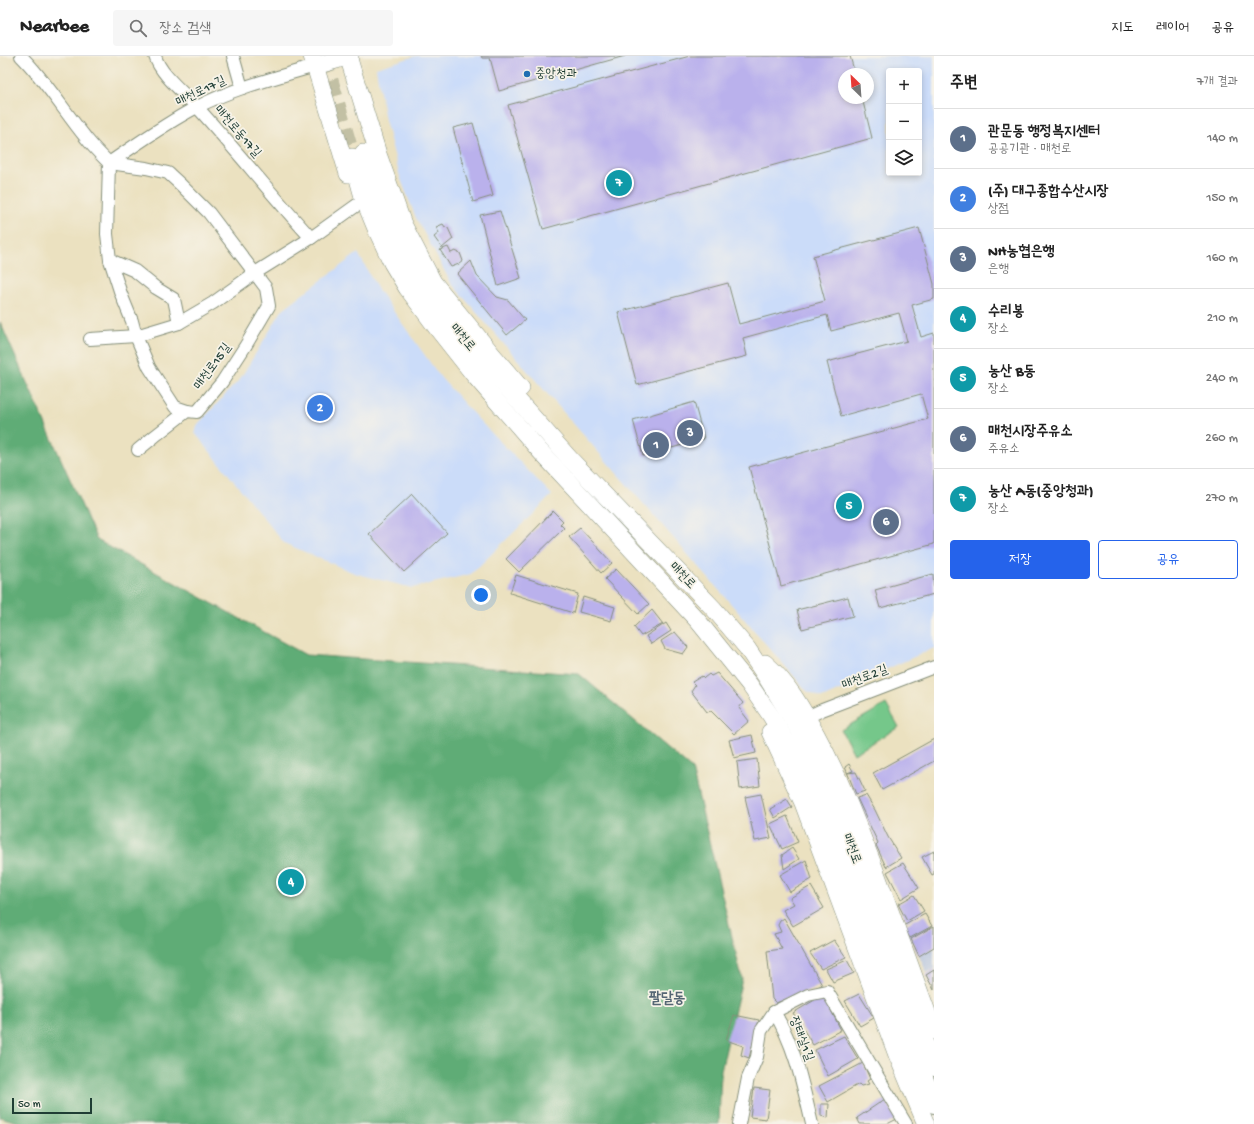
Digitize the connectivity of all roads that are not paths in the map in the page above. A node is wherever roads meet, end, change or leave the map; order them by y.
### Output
1 (21, 56) edge
2 (155, 56) edge
3 (233, 56) edge
4 (349, 56) edge
5 (314, 61) edge
6 (242, 88) junction
7 (197, 107) junction
8 (109, 164) junction
9 (357, 205) junction
10 (311, 238) junction
11 (110, 260) junction
12 (255, 273) junction
13 (179, 323) junction
14 (136, 336) junction
15 (90, 339) dead end
16 (187, 411) junction
17 (138, 450) dead end
18 (570, 459) junction
19 (558, 470) junction
20 (747, 648) junction
21 (934, 667) edge
22 (749, 684) junction
23 (807, 717) junction
24 (774, 1012) junction
25 (924, 1043) edge
26 (934, 1066) edge
27 (934, 1103) edge
28 (739, 1124) edge
29 (812, 1124) edge
30 (906, 1124) edge
31 (926, 1124) edge

1 - 8 street
2 - 7 street, 매천로동17길
3 - 6 street
4 - 5 main road
4 - 18 main road
5 - 6 street, 매천로17길
5 - 9 main road
6 - 7 street, 매천로17길
7 - 8 street, 매천로17길
7 - 10 street, 매천로동17길
8 - 11 street
8 - 12 street, 매천로15길
9 - 10 street
9 - 19 main road
10 - 12 street
11 - 13 street
11 - 14 street
12 - 13 street
12 - 16 street, 매천로15길
13 - 14 street
14 - 15 street
14 - 16 street
16 - 17 street, 매천로15길
18 - 19 main road, 매천로
18 - 20 main road, 매천로
19 - 22 main road, 매천로
20 - 23 main road
20 - 25 main road, 매천로
21 - 23 street, 매천로2길
22 - 25 main road, 매천로
22 - 31 main road
23 - 25 main road
24 - 28 street, 장태실1길
24 - 29 street, 장태실1길
24 - 30 street
25 - 26 highway
25 - 27 highway

